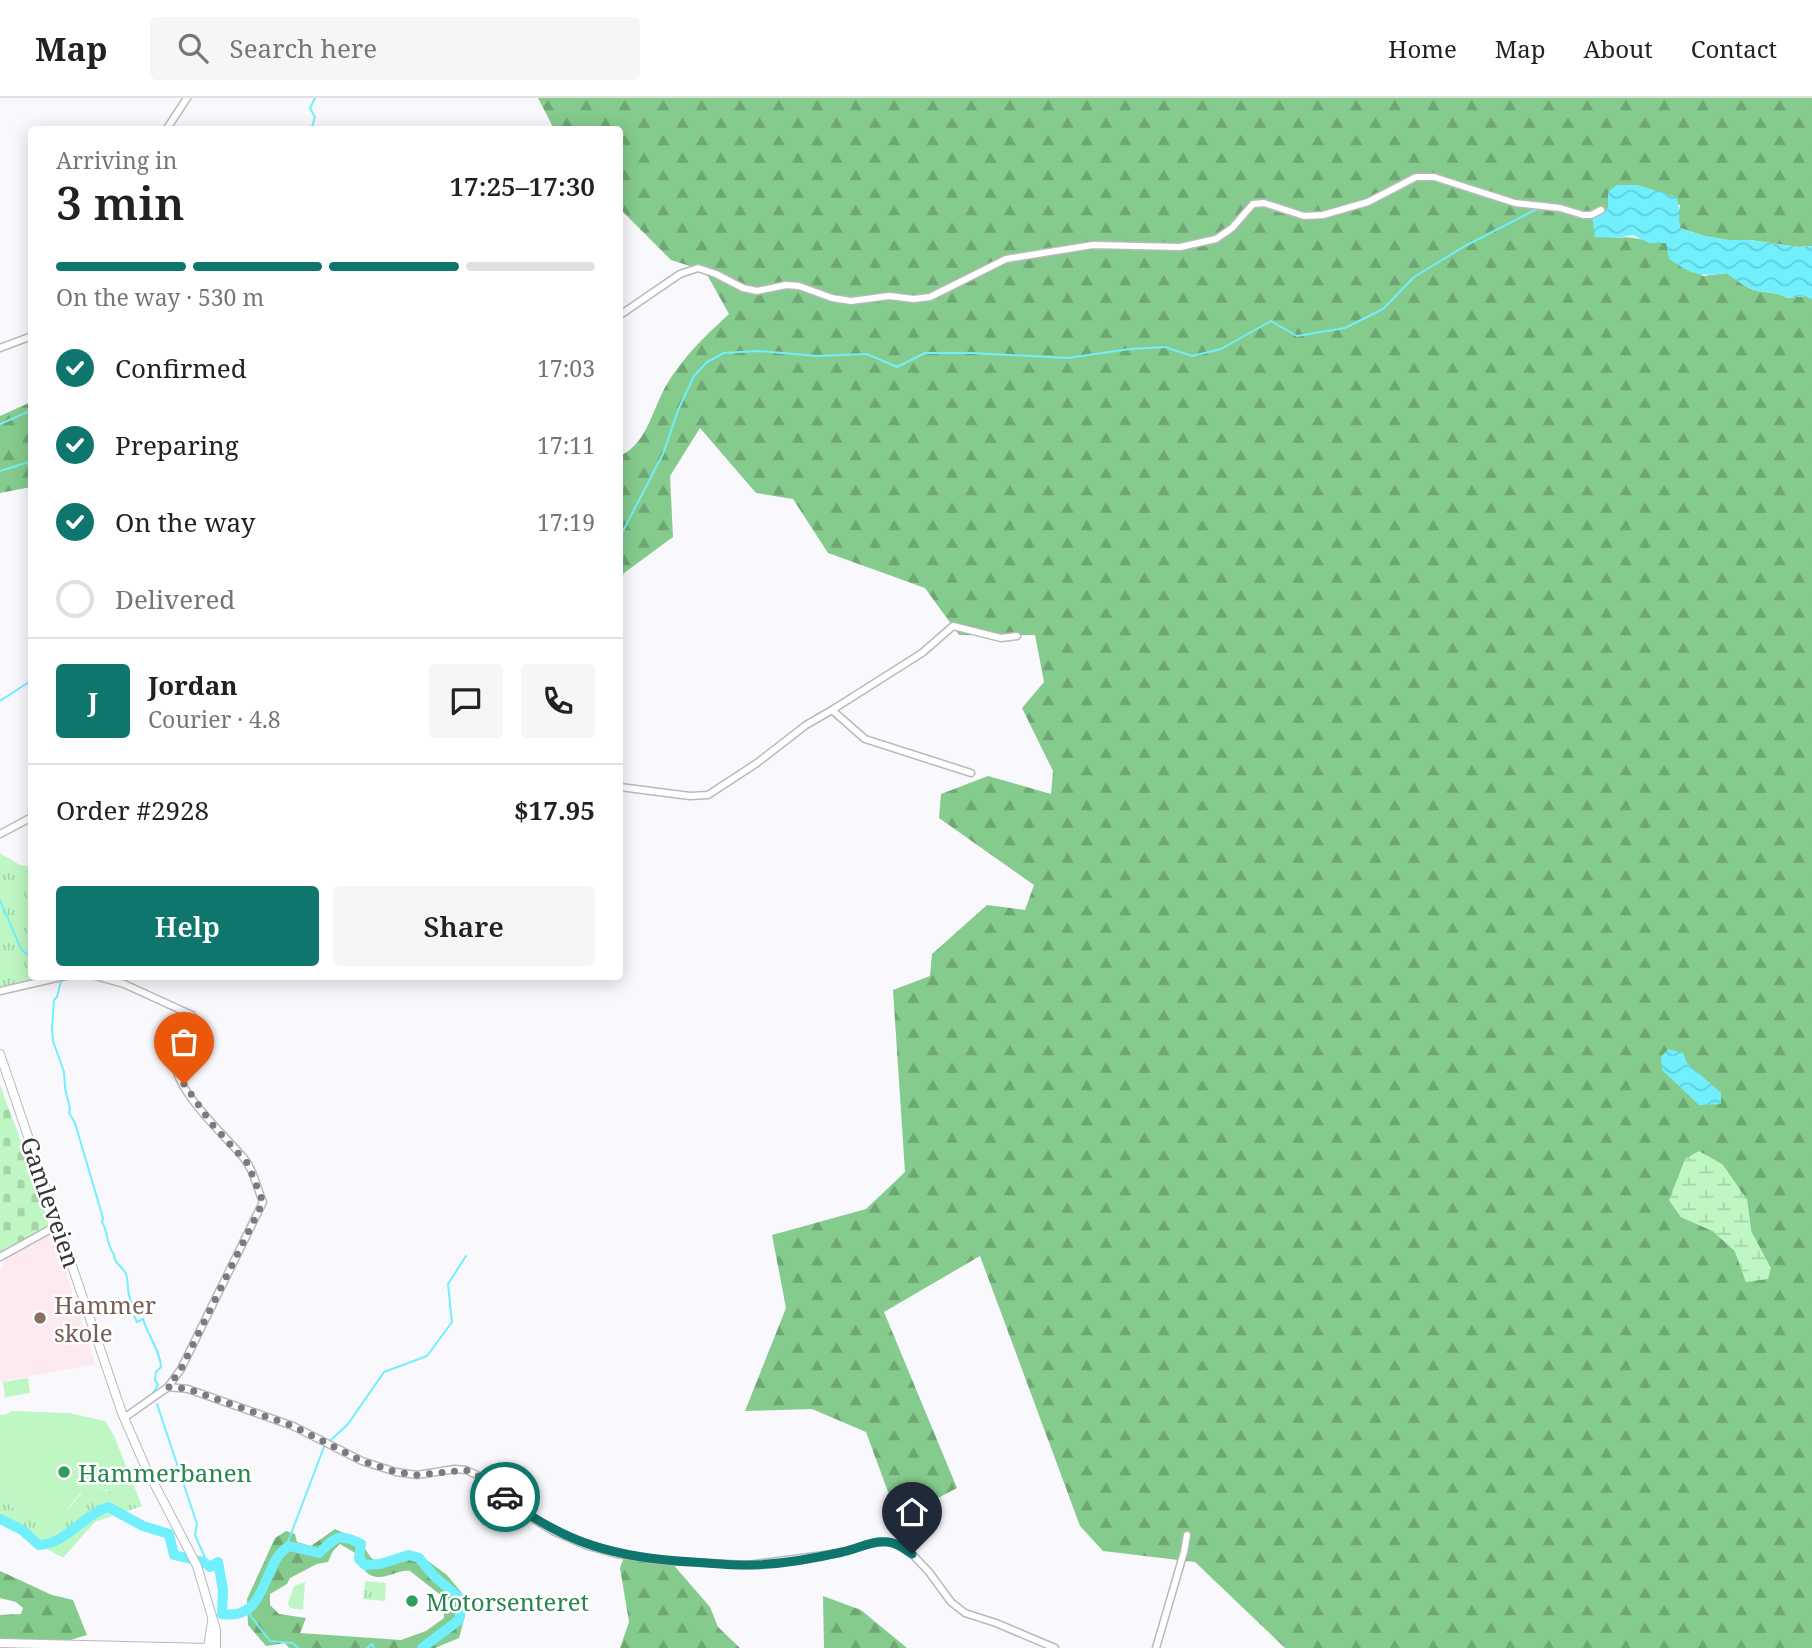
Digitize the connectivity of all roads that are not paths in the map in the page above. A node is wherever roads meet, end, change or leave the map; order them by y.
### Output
1 (187, 98) edge
2 (169, 126) edge
3 (1601, 210) dead end
4 (623, 313) edge
5 (28, 338) edge
6 (0, 348) edge
7 (1017, 636) dead end
8 (832, 710) junction
9 (971, 773) dead end
10 (623, 787) edge
11 (28, 819) edge
12 (0, 834) edge
13 (48, 980) edge
14 (110, 980) edge
15 (0, 991) edge
16 (0, 1054) edge
17 (58, 1225) junction
18 (0, 1257) edge
19 (168, 1387) junction
20 (124, 1418) junction
21 (1186, 1535) dead end
22 (212, 1621) junction
23 (0, 1643) edge
24 (208, 1648) edge
25 (216, 1648) edge
26 (1055, 1648) edge
27 (1156, 1648) edge

1 - 2 street
3 - 4 street
5 - 6 street
7 - 8 street
8 - 9 street
8 - 10 street
11 - 12 street
13 - 15 street
14 - 19 street
16 - 17 main road, Gamleveien
17 - 18 street
17 - 20 main road, Gamleveien
19 - 20 street
19 - 26 street
20 - 22 main road, Gamleveien
21 - 27 street
22 - 24 main road, Gamleveien
22 - 25 main road, Gamleveien
23 - 24 main road

